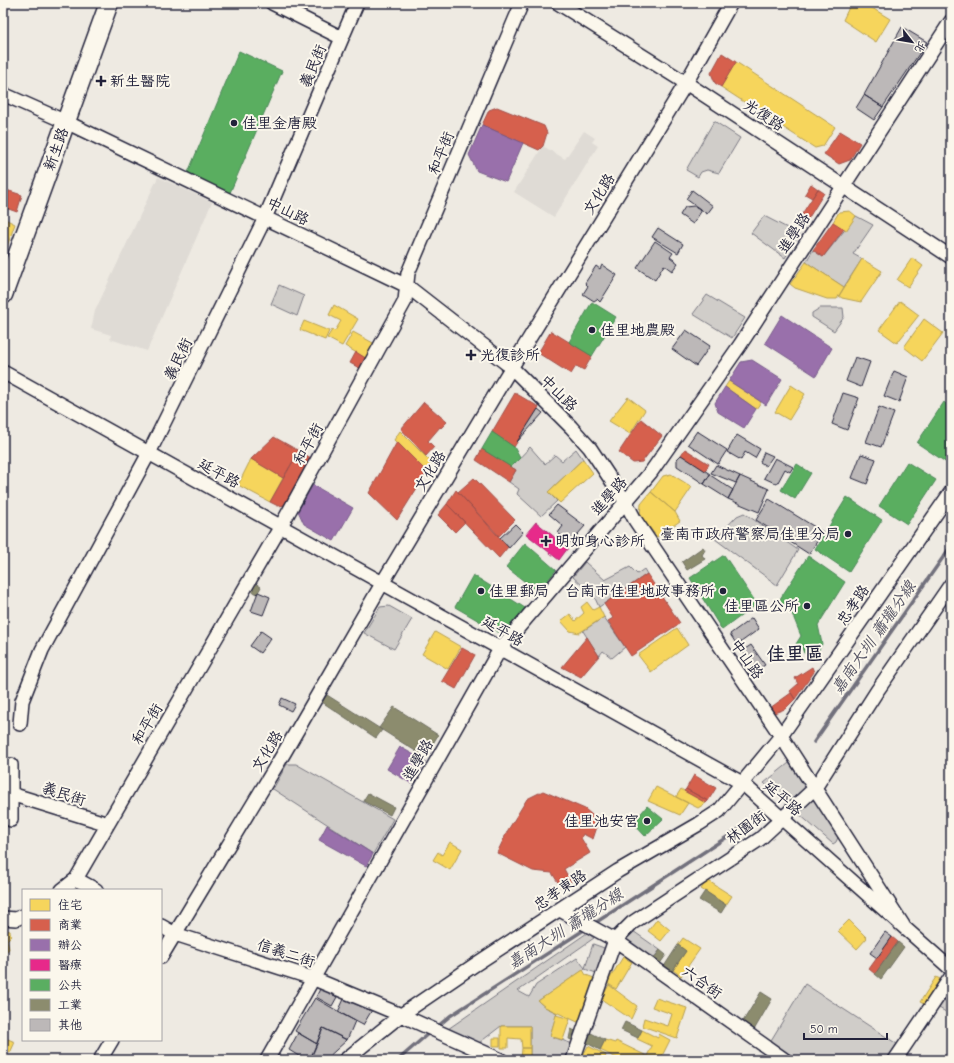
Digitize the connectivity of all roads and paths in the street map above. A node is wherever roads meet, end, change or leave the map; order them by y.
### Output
1 (109, 3) edge
2 (272, 3) edge
3 (357, 3) edge
4 (522, 3) edge
5 (558, 3) edge
6 (730, 3) edge
7 (951, 21) edge
8 (342, 38) junction
9 (686, 83) junction
10 (3, 94) edge
11 (66, 122) junction
12 (844, 186) junction
13 (265, 218) junction
14 (951, 257) edge
15 (408, 286) junction
16 (3, 295) edge
17 (511, 367) junction
18 (3, 372) edge
19 (149, 453) junction
20 (951, 492) edge
21 (625, 501) junction
22 (281, 526) junction
23 (383, 582) junction
24 (951, 584) edge
25 (500, 649) junction
26 (20, 724) dead end
27 (781, 736) junction
28 (11, 765) dead end
29 (742, 783) junction
30 (815, 788) junction
31 (11, 794) junction
32 (783, 818) junction
33 (11, 820) dead end
34 (108, 824) junction
35 (76, 880) junction
36 (63, 889) edge
37 (94, 889) edge
38 (560, 910) junction
39 (22, 916) edge
40 (3, 918) edge
41 (902, 925) junction
42 (162, 927) edge
43 (175, 934) junction
44 (616, 940) junction
45 (162, 956) edge
46 (951, 969) edge
47 (951, 977) edge
48 (312, 978) junction
49 (401, 1015) junction
50 (111, 1041) edge
51 (100, 1060) edge
52 (267, 1060) edge
53 (345, 1060) edge
54 (501, 1060) edge
55 (573, 1060) edge
56 (785, 1060) edge
57 (895, 1060) edge

1 - 11 main road, 新生路
2 - 8 street
3 - 8 street, 義民街
4 - 15 street, 和平街
5 - 9 street, 光復路
6 - 9 street, 文化路
7 - 12 street, 進學路
8 - 13 street, 義民街
9 - 12 street, 光復路
9 - 17 street, 文化路
10 - 11 street, 中山路
11 - 13 street, 中山路
11 - 16 main road, 新生路
12 - 14 street, 光復路
12 - 21 street, 進學路
13 - 15 street, 中山路
13 - 19 street, 義民街
15 - 17 street, 中山路
15 - 22 street, 和平街
17 - 21 street, 中山路
17 - 23 street, 文化路
18 - 19 street, 延平路
19 - 22 street, 延平路
19 - 26 street, 義民街
20 - 27 street, 忠孝路
21 - 25 street, 進學路
21 - 27 street, 中山路
22 - 23 street, 延平路
22 - 34 street, 和平街
23 - 25 street, 延平路
23 - 43 street, 文化路
24 - 30 street, 林園街
25 - 29 street, 延平路
25 - 48 street, 進學路
27 - 29 street, 忠孝東路
27 - 30 street, 中山路
28 - 31 street
29 - 32 street, 延平路
29 - 38 street, 忠孝東路
30 - 32 street, 林園街
30 - 41 street, 中山路
31 - 33 street
31 - 34 street, 義民街
32 - 41 street, 延平路
32 - 44 street, 林園街
34 - 35 street, 和平街
35 - 36 street
35 - 37 street
38 - 44 street, 六合街
38 - 49 street, 忠孝東路
39 - 40 street
41 - 46 street, 延平路
42 - 43 street, 信義二街
43 - 45 street, 文化路
43 - 48 street, 信義二街
44 - 55 street, 林園街
44 - 56 street, 六合街
47 - 57 street
48 - 49 street, 信義二街
48 - 52 street, 進學路
49 - 53 street, 忠孝東路
49 - 54 street, 信義二街
50 - 51 street

